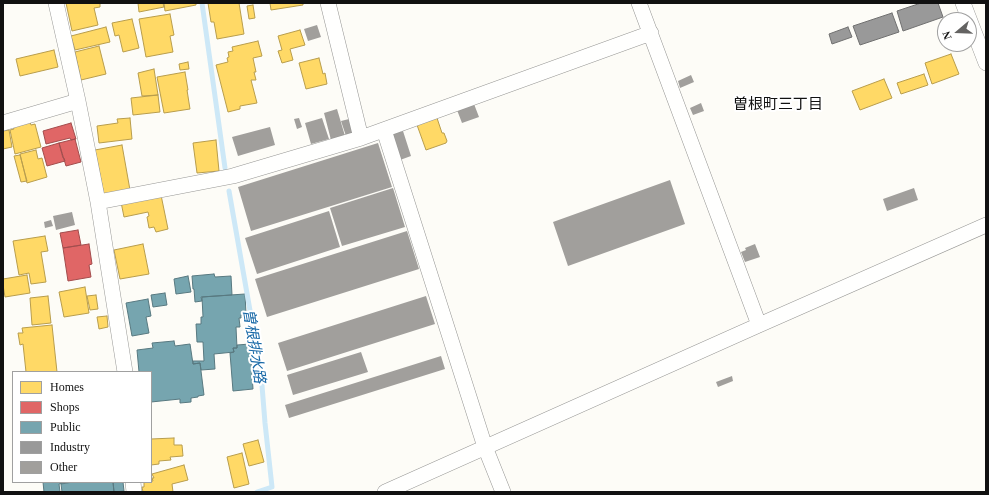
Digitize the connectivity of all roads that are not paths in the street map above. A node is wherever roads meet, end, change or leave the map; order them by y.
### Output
1 (56, 3) edge
2 (328, 3) edge
3 (639, 3) edge
4 (963, 3) edge
5 (651, 33) junction
6 (986, 63) edge
7 (78, 101) junction
8 (3, 123) edge
9 (384, 130) junction
10 (361, 138) junction
11 (98, 202) junction
12 (985, 229) edge
13 (759, 325) junction
14 (125, 371) edge
15 (486, 447) junction
16 (385, 492) edge
17 (503, 492) edge

1 - 7 street
2 - 10 street
3 - 5 street
4 - 6 street
5 - 9 street
5 - 13 street
7 - 8 street
7 - 11 street
9 - 10 street
9 - 15 street
10 - 11 street
11 - 14 street
12 - 13 street
13 - 15 street
15 - 16 street
15 - 17 street

